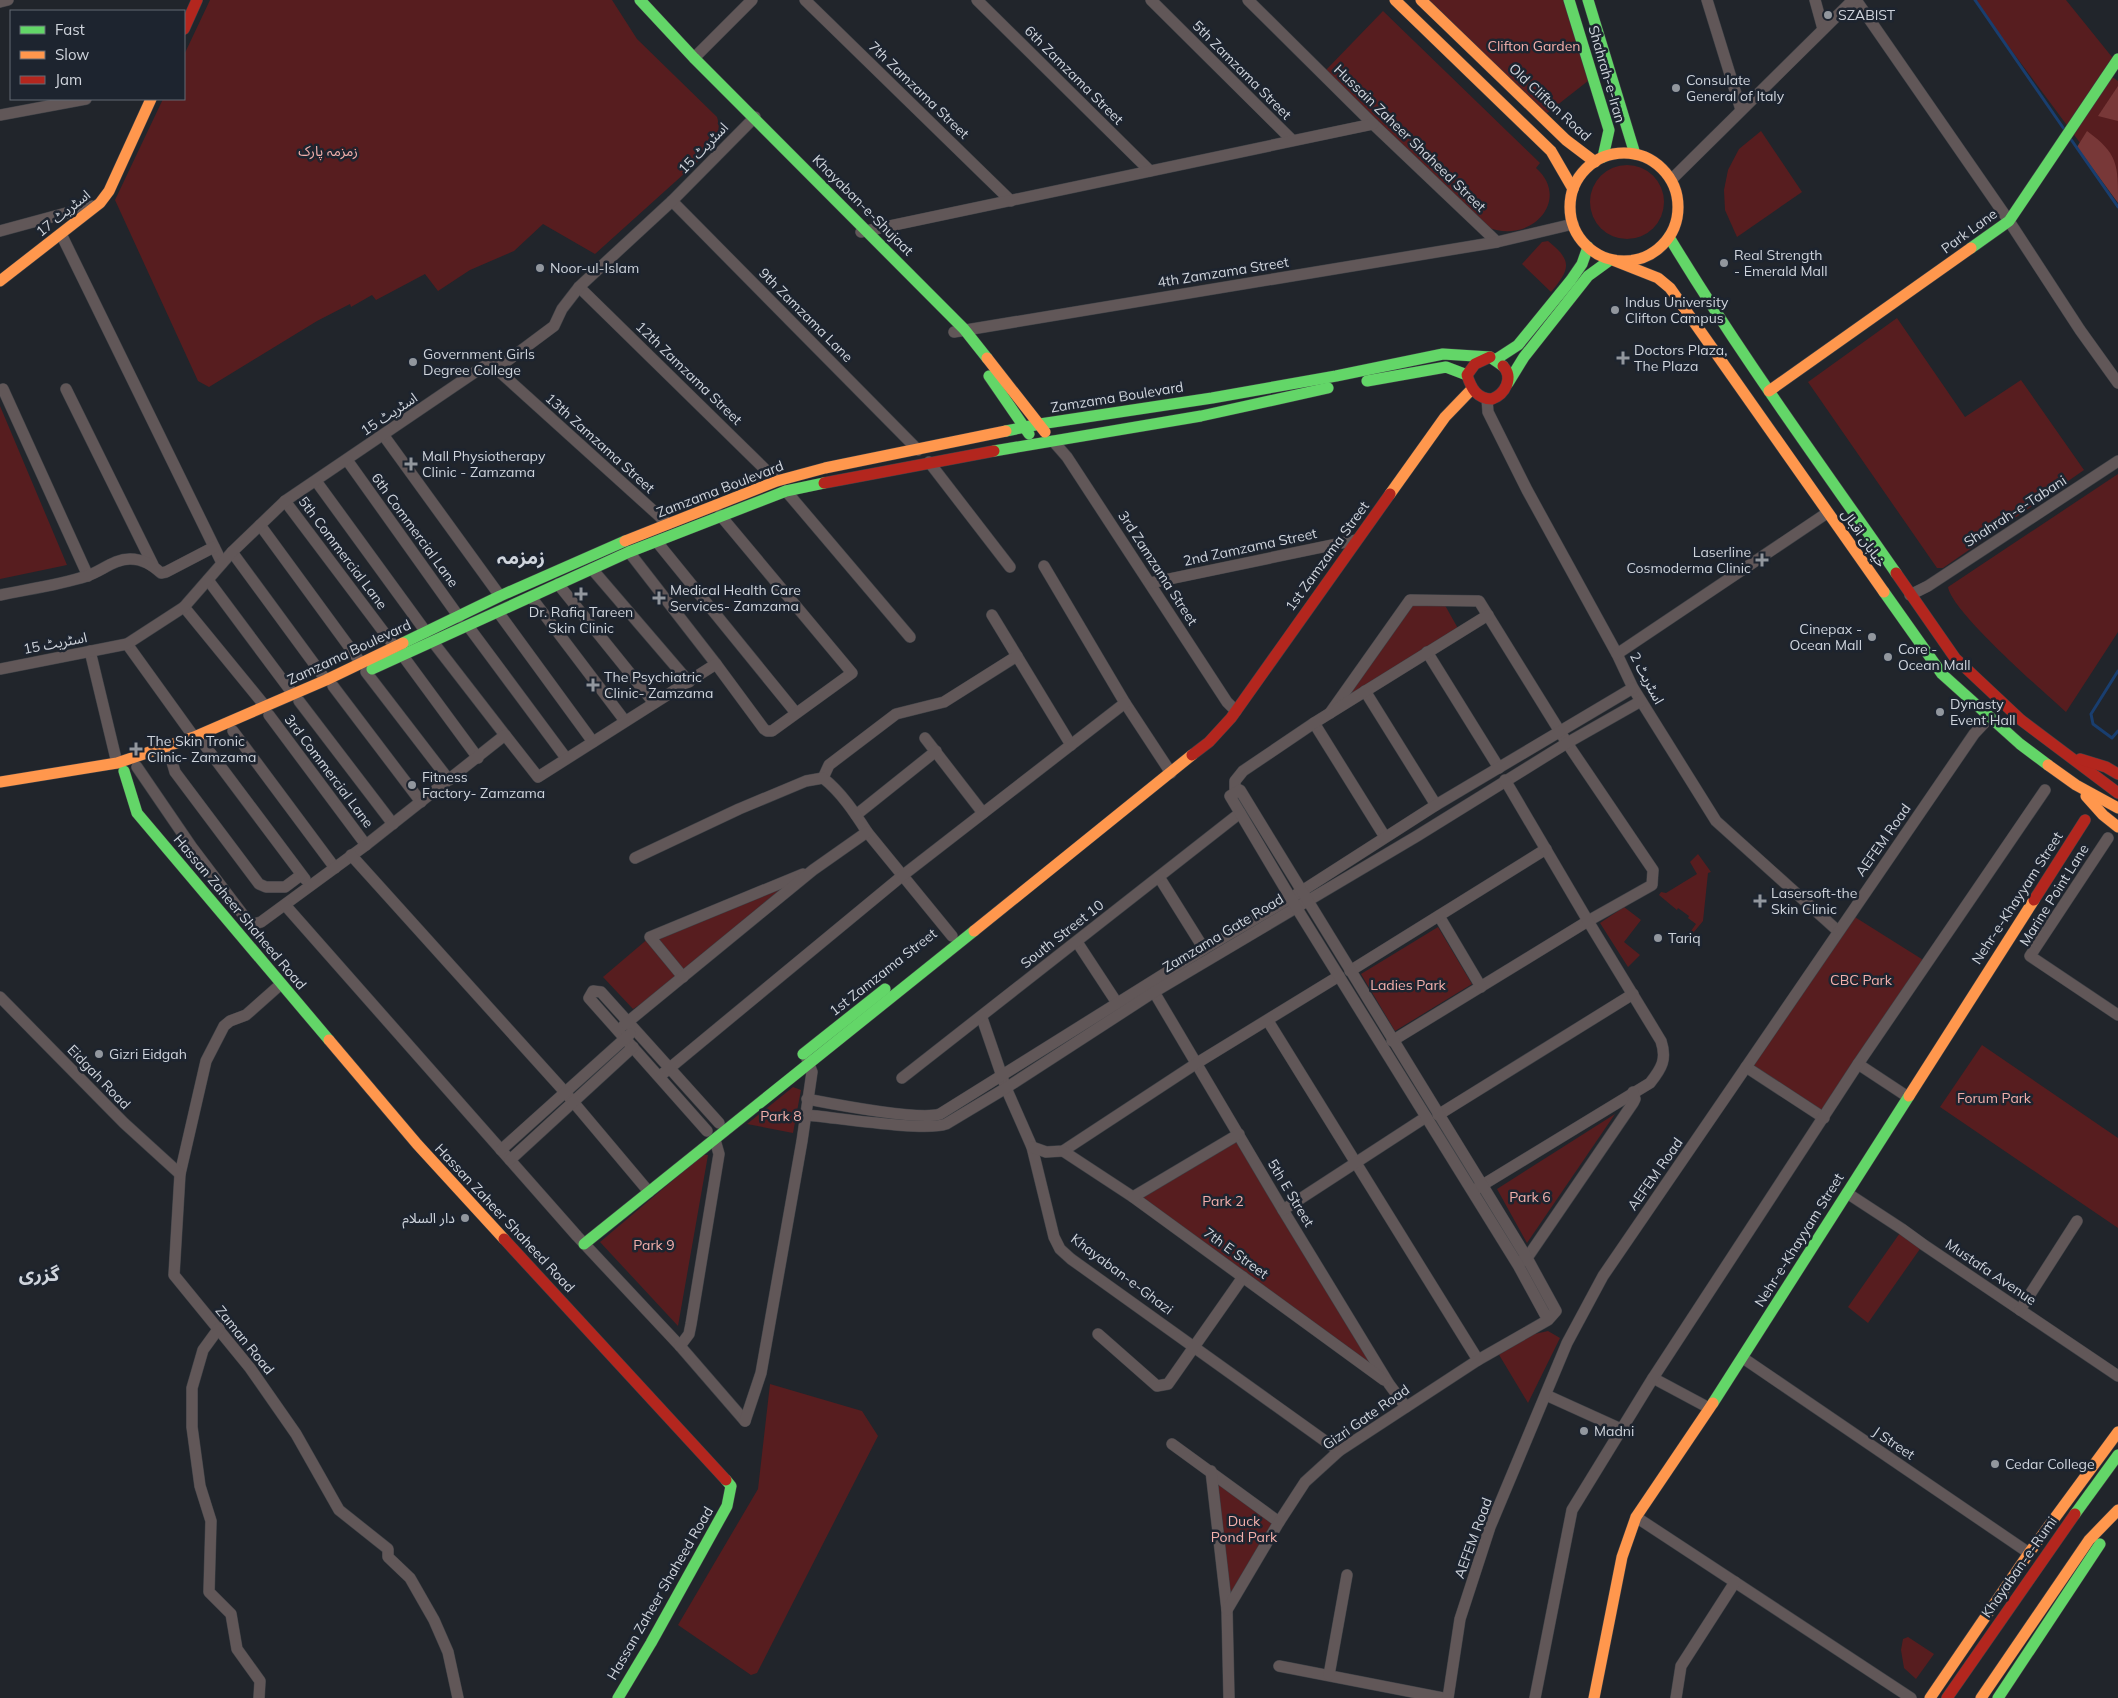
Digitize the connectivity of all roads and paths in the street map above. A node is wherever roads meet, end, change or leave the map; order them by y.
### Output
1 (8, 0) edge
2 (197, 0) edge
3 (752, 0) edge
4 (805, 0) edge
5 (978, 0) edge
6 (1151, 0) edge
7 (1248, 0) edge
8 (1395, 0) edge
9 (1421, 0) edge
10 (1569, 0) edge
11 (1588, 0) edge
12 (1707, 0) edge
13 (1815, 0) edge
14 (1854, 0) edge
15 (0, 2) edge
16 (637, 2) edge
17 (185, 27) edge
18 (1823, 30) junction
19 (694, 58) junction
20 (2118, 59) edge
21 (2108, 74) junction
22 (2118, 81) edge
23 (81, 100) edge
24 (151, 100) edge
25 (1741, 110) junction
26 (0, 115) edge
27 (751, 120) junction
28 (1373, 124) junction
29 (1292, 140) junction
30 (1635, 154) junction
31 (1599, 160) junction
32 (1150, 171) junction
33 (1671, 180) junction
34 (1573, 189) junction
35 (672, 201) junction
36 (1011, 201) junction
37 (100, 203) junction
38 (2009, 221) junction
39 (1572, 224) junction
40 (0, 231) edge
41 (862, 232) junction
42 (61, 234) junction
43 (1669, 237) junction
44 (1497, 242) junction
45 (1588, 247) junction
46 (1682, 259) junction
47 (1613, 260) junction
48 (0, 281) edge
49 (579, 287) junction
50 (1681, 302) junction
51 (959, 330) junction
52 (1492, 359) junction
53 (491, 364) junction
54 (1467, 375) junction
55 (1508, 383) junction
56 (2118, 384) edge
57 (66, 388) dead end
58 (3, 389) dead end
59 (1471, 390) junction
60 (1769, 391) junction
61 (1487, 399) junction
62 (1040, 424) junction
63 (1024, 428) junction
64 (384, 436) junction
65 (1053, 441) junction
66 (1037, 444) junction
67 (918, 450) junction
68 (347, 460) junction
69 (2118, 461) edge
70 (930, 462) junction
71 (316, 481) junction
72 (777, 481) junction
73 (786, 491) junction
74 (285, 501) junction
75 (1828, 513) junction
76 (720, 515) junction
77 (668, 524) junction
78 (260, 525) junction
79 (1356, 540) junction
80 (657, 542) junction
81 (214, 547) junction
82 (232, 552) junction
83 (629, 552) junction
84 (222, 563) junction
85 (153, 565) junction
86 (1044, 566) dead end
87 (1010, 567) dead end
88 (592, 569) junction
89 (88, 576) junction
90 (208, 580) junction
91 (1150, 583) junction
92 (558, 584) junction
93 (0, 595) edge
94 (1910, 595) junction
95 (500, 596) junction
96 (530, 597) junction
97 (184, 607) junction
98 (498, 612) junction
99 (992, 615) dead end
100 (1488, 615) junction
101 (459, 617) junction
102 (468, 626) junction
103 (426, 632) junction
104 (910, 637) dead end
105 (433, 642) junction
106 (127, 644) junction
107 (395, 647) junction
108 (90, 651) junction
109 (1427, 652) junction
110 (1617, 654) junction
111 (403, 656) junction
112 (1017, 656) junction
113 (716, 664) junction
114 (364, 667) junction
115 (0, 669) edge
116 (688, 682) junction
117 (329, 683) junction
118 (1633, 688) junction
119 (1365, 691) junction
120 (296, 698) junction
121 (1641, 701) junction
122 (654, 703) junction
123 (1125, 703) junction
124 (267, 711) junction
125 (1236, 711) junction
126 (796, 713) junction
127 (1330, 713) junction
128 (1989, 718) junction
129 (625, 721) junction
130 (1314, 723) junction
131 (232, 730) junction
132 (1560, 731) junction
133 (505, 735) junction
134 (925, 738) dead end
135 (198, 740) junction
136 (592, 742) junction
137 (1567, 743) junction
138 (1071, 745) junction
139 (1528, 750) junction
140 (936, 751) junction
141 (170, 755) junction
142 (2065, 755) junction
143 (478, 758) junction
144 (566, 758) junction
145 (1535, 762) junction
146 (121, 767) junction
147 (136, 767) junction
148 (1168, 768) junction
149 (1499, 768) junction
150 (2118, 774) edge
151 (823, 778) junction
152 (449, 780) junction
153 (1505, 780) junction
154 (0, 782) edge
155 (2076, 785) junction
156 (2045, 790) dead end
157 (0, 791) edge
158 (1235, 792) junction
159 (2118, 793) edge
160 (421, 802) junction
161 (1436, 805) junction
162 (2118, 808) edge
163 (983, 813) junction
164 (1240, 813) junction
165 (856, 814) junction
166 (2085, 820) dead end
167 (1409, 822) junction
168 (393, 824) junction
169 (2118, 827) edge
170 (867, 832) junction
171 (1417, 836) junction
172 (1385, 837) junction
173 (2108, 838) dead end
174 (366, 845) junction
175 (1546, 849) junction
176 (351, 855) junction
177 (635, 858) dead end
178 (335, 868) junction
179 (814, 870) junction
180 (301, 875) junction
181 (902, 876) junction
182 (1159, 877) junction
183 (310, 887) junction
184 (1304, 896) junction
185 (1008, 898) junction
186 (1294, 902) junction
187 (285, 905) junction
188 (1439, 916) junction
189 (1588, 921) junction
190 (1838, 931) junction
191 (952, 936) junction
192 (1231, 940) junction
193 (1077, 942) junction
194 (1204, 949) junction
195 (1350, 970) junction
196 (914, 973) junction
197 (1339, 976) junction
198 (683, 977) junction
199 (281, 984) junction
200 (1481, 987) junction
201 (1154, 992) junction
202 (1633, 994) junction
203 (0, 997) edge
204 (1117, 1003) junction
205 (1365, 1007) junction
206 (2118, 1015) edge
207 (982, 1018) junction
208 (1268, 1021) junction
209 (632, 1025) junction
210 (626, 1038) junction
211 (1392, 1041) junction
212 (807, 1058) junction
213 (1197, 1063) junction
214 (1858, 1064) junction
215 (1746, 1067) junction
216 (670, 1068) junction
217 (1001, 1074) junction
218 (660, 1076) junction
219 (902, 1078) dead end
220 (1006, 1088) junction
221 (564, 1091) junction
222 (1633, 1092) junction
223 (1908, 1097) junction
224 (807, 1099) junction
225 (572, 1101) junction
226 (806, 1114) junction
227 (1438, 1115) junction
228 (1426, 1118) junction
229 (1824, 1118) junction
230 (719, 1123) junction
231 (1239, 1134) junction
232 (711, 1136) junction
233 (1032, 1147) junction
234 (501, 1150) junction
235 (1063, 1151) junction
236 (510, 1160) junction
237 (1355, 1162) junction
238 (180, 1174) junction
239 (646, 1188) junction
240 (1477, 1188) junction
241 (1847, 1193) junction
242 (1133, 1197) junction
243 (1282, 1210) junction
244 (2077, 1221) dead end
245 (581, 1240) junction
246 (1522, 1261) junction
247 (1243, 1276) junction
248 (2020, 1310) junction
249 (219, 1328) junction
250 (1098, 1334) dead end
251 (680, 1346) junction
252 (1195, 1346) junction
253 (1743, 1358) junction
254 (1478, 1360) junction
255 (2118, 1376) edge
256 (1653, 1378) junction
257 (1389, 1384) junction
258 (1546, 1395) junction
259 (1406, 1407) junction
260 (1709, 1408) junction
261 (1621, 1429) junction
262 (2118, 1432) edge
263 (1172, 1444) dead end
264 (1339, 1451) junction
265 (2118, 1455) edge
266 (1211, 1471) junction
267 (2118, 1510) edge
268 (2118, 1516) edge
269 (1636, 1517) junction
270 (1279, 1522) junction
271 (2029, 1552) junction
272 (2046, 1554) junction
273 (1347, 1575) dead end
274 (1735, 1582) junction
275 (1227, 1610) junction
276 (1279, 1666) dead end
277 (1329, 1675) junction
278 (1984, 1694) edge
279 (259, 1698) edge
280 (458, 1698) edge
281 (618, 1698) edge
282 (1229, 1698) edge
283 (1444, 1698) edge
284 (1448, 1698) edge
285 (1536, 1698) edge
286 (1594, 1698) edge
287 (1676, 1698) edge
288 (1911, 1698) edge
289 (1930, 1698) edge
290 (1947, 1698) edge
291 (1998, 1698) edge

1 - 15 street
2 - 17 main road
3 - 19 street
4 - 36 street, 7th Zamzama Street
5 - 32 street, 6th Zamzama Street
6 - 29 street, 5th Zamzama Street
7 - 28 street, Hussain Zaheer Shaheed Street
8 - 34 main road
9 - 31 main road, Old Clifton Road
10 - 31 main road, Shahrah-e-Iran
11 - 30 main road, Shahrah-e-Iran
12 - 25 street
13 - 18 street
14 - 18 street
14 - 38 street
16 - 19 main road, Khayaban-e-Shujaat
16 - 27 main road, Khayaban-e-Shujaat
18 - 25 street
19 - 27 main road, Khayaban-e-Shujaat
20 - 21 main road, Park Lane
21 - 22 street
21 - 38 main road, Park Lane
23 - 26 street
24 - 37 main road, اسٹریٹ 17
25 - 33 street
27 - 35 street, اسٹریٹ 15
27 - 41 main road, Khayaban-e-Shujaat
28 - 29 street
28 - 44 street, Hussain Zaheer Shaheed Street
29 - 32 street
30 - 31 main road
30 - 33 main road
31 - 34 main road
32 - 36 street
33 - 43 main road
34 - 39 main road
35 - 49 street, اسٹریٹ 15
35 - 67 street, 9th Zamzama Lane
36 - 41 street
37 - 40 street
37 - 42 main road, اسٹریٹ 17
38 - 56 street
38 - 60 main road, Park Lane
39 - 44 street
39 - 45 main road
41 - 51 main road, Khayaban-e-Shujaat
42 - 48 main road, اسٹریٹ 17
42 - 81 street
43 - 46 main road, خیابان اقبال
43 - 47 main road
44 - 51 street, 4th Zamzama Street
45 - 47 main road
45 - 52 main road
46 - 50 main road
46 - 60 main road, خیابان اقبال
47 - 50 main road, خیابان اقبال
47 - 55 main road
49 - 53 street, اسٹریٹ 15
49 - 72 street, 12th Zamzama Street
50 - 75 main road, خیابان اقبال
51 - 62 main road, Khayaban-e-Shujaat
51 - 63 main road, Khayaban-e-Shujaat
52 - 54 main road
52 - 55 main road
52 - 62 main road, Zamzama Boulevard
53 - 64 street, اسٹریٹ 15
53 - 77 street, 13th Zamzama Street
54 - 59 main road
54 - 65 main road, Zamzama Boulevard
55 - 61 main road
57 - 85 street
58 - 89 street
59 - 61 main road
59 - 79 main road, 1st Zamzama Street
60 - 94 main road, خیابان اقبال
61 - 110 street, اسٹریٹ 2
62 - 63 main road, Zamzama Boulevard
62 - 65 main road, Khayaban-e-Shujaat
63 - 66 main road, Khayaban-e-Shujaat
63 - 67 main road, Zamzama Boulevard
64 - 68 street, اسٹریٹ 15
64 - 95 street
65 - 66 main road, Zamzama Boulevard
65 - 91 street, 3rd Zamzama Street
66 - 70 main road, Zamzama Boulevard
67 - 72 main road, Zamzama Boulevard
68 - 71 street, اسٹریٹ 15
68 - 101 street, 6th Commercial Lane
69 - 94 street, Shahrah-e-Tabani
70 - 73 main road, Zamzama Boulevard
70 - 87 street
71 - 74 street, اسٹریٹ 15
71 - 103 street
72 - 77 main road, Zamzama Boulevard
73 - 76 main road, Zamzama Boulevard
73 - 104 street
74 - 78 street, اسٹریٹ 15
74 - 107 street, 5th Commercial Lane
75 - 110 street
75 - 128 main road, خیابان اقبال
76 - 80 main road, Zamzama Boulevard
76 - 126 street
77 - 95 main road, Zamzama Boulevard
78 - 82 street, اسٹریٹ 15
78 - 114 street
79 - 91 street, 2nd Zamzama Street
79 - 125 main road, 1st Zamzama Street
80 - 83 main road, Zamzama Boulevard
80 - 126 street
81 - 84 street
81 - 85 street
82 - 84 street, اسٹریٹ 15
82 - 117 street
83 - 88 main road, Zamzama Boulevard
83 - 113 street
84 - 90 street, اسٹریٹ 15
85 - 89 street
86 - 123 street
88 - 92 main road, Zamzama Boulevard
88 - 116 street
89 - 93 street
90 - 97 street, اسٹریٹ 15
90 - 120 street
91 - 125 street, 3rd Zamzama Street
92 - 96 main road, Zamzama Boulevard
92 - 122 street
94 - 142 main road, خیابان اقبال
95 - 101 main road, Zamzama Boulevard
96 - 98 main road, Zamzama Boulevard
96 - 129 street
97 - 106 street, اسٹریٹ 15
97 - 124 street, 3rd Commercial Lane
98 - 102 main road, Zamzama Boulevard
98 - 136 street
99 - 112 street
100 - 109 street
100 - 127 street
100 - 132 street
101 - 103 main road, Zamzama Boulevard
102 - 105 main road, Zamzama Boulevard
102 - 144 street
103 - 107 main road, Zamzama Boulevard
105 - 111 main road, Zamzama Boulevard
105 - 133 street
106 - 108 street, اسٹریٹ 15
106 - 135 street
107 - 114 main road, Zamzama Boulevard
108 - 115 street, اسٹریٹ 15
108 - 146 street
109 - 119 street
109 - 149 street
110 - 118 street, اسٹریٹ 2
111 - 114 main road, Zamzama Boulevard
111 - 143 street
112 - 138 street
112 - 151 street
113 - 116 street
113 - 126 street
114 - 117 main road, Zamzama Boulevard
114 - 152 street
116 - 122 street
117 - 120 main road, Zamzama Boulevard
117 - 160 street
118 - 121 street, اسٹریٹ 2
118 - 132 street, Zamzama Gate Road
119 - 127 street
119 - 161 street
120 - 124 main road, Zamzama Boulevard
120 - 168 street
121 - 137 street, Zamzama Gate Road
121 - 190 street, اسٹریٹ 2
122 - 129 street
123 - 138 street
123 - 148 street
124 - 131 main road, Zamzama Boulevard
124 - 135 main road, Zamzama Boulevard
124 - 174 street, 3rd Commercial Lane
125 - 148 main road, 1st Zamzama Street
127 - 130 street
128 - 155 main road, خیابان اقبال
128 - 190 street, AEFEM Road
129 - 136 street
130 - 158 street
130 - 172 street
131 - 135 main road, Zamzama Boulevard
131 - 178 street
132 - 137 street
132 - 139 street, Zamzama Gate Road
133 - 143 street
133 - 144 street
134 - 140 street
135 - 141 main road, Zamzama Boulevard
135 - 146 main road, Zamzama Boulevard
135 - 180 street
136 - 144 street
137 - 145 street, Zamzama Gate Road
137 - 189 street
138 - 163 street
139 - 145 street
139 - 149 street, Zamzama Gate Road
140 - 163 street
140 - 165 street
141 - 147 main road, Zamzama Boulevard
141 - 180 street
142 - 150 main road
142 - 159 main road, خیابان اقبال
143 - 152 street
145 - 153 street, Zamzama Gate Road
146 - 147 main road, Zamzama Boulevard
146 - 154 main road, Zamzama Boulevard
146 - 157 main road, Zamzama Boulevard
146 - 199 main road, Hassan Zaheer Shaheed Road
147 - 187 street
148 - 185 main road, 1st Zamzama Street
149 - 161 street, Zamzama Gate Road
151 - 165 street
151 - 177 street
152 - 160 street
153 - 171 street, Zamzama Gate Road
153 - 175 street
155 - 162 main road, خیابان اقبال
155 - 169 main road
156 - 214 street
158 - 164 street
158 - 184 street
160 - 168 street
161 - 167 street, Zamzama Gate Road
163 - 181 street
164 - 182 street, South Street 10
164 - 186 street
165 - 170 street
166 - 223 main road, Nehr-e-Khayyam Street
167 - 171 street
167 - 172 street, Zamzama Gate Road
168 - 174 street
170 - 179 street
170 - 181 street
171 - 184 street, Zamzama Gate Road
172 - 184 street, Zamzama Gate Road
173 - 206 street, Marine Point Lane
174 - 176 street
175 - 188 street
175 - 189 street
176 - 178 street
176 - 221 street
178 - 183 street
179 - 198 street
179 - 198 street
180 - 183 street
181 - 191 street
181 - 216 street
182 - 193 street, South Street 10
182 - 194 street
183 - 187 street
184 - 186 street, Zamzama Gate Road
184 - 195 street
185 - 191 main road, 1st Zamzama Street
185 - 196 main road, 1st Zamzama Street
186 - 192 street, Zamzama Gate Road
186 - 197 street
187 - 234 street
188 - 195 street
188 - 200 street
189 - 200 street
189 - 202 street
190 - 215 street, AEFEM Road
191 - 196 main road, 1st Zamzama Street
192 - 194 street, Zamzama Gate Road
192 - 201 street, Zamzama Gate Road
193 - 204 street
193 - 207 street, South Street 10
194 - 204 street, Zamzama Gate Road
195 - 205 street
196 - 212 main road, 1st Zamzama Street
197 - 205 street
197 - 208 street
198 - 209 street
199 - 238 street, Zaman Road
199 - 281 main road, Hassan Zaheer Shaheed Road
200 - 211 street
201 - 213 street, 5th E Street
201 - 220 street, Zamzama Gate Road
202 - 222 street
202 - 227 street
203 - 238 street, Eidgah Road
204 - 217 street, Zamzama Gate Road
205 - 211 street
205 - 228 street
207 - 217 street, Khayaban-e-Ghazi
207 - 219 street, South Street 10
208 - 213 street
208 - 237 street
209 - 210 street
209 - 210 street
209 - 216 street
210 - 218 street
210 - 221 street
210 - 225 street
211 - 227 street
212 - 224 street
212 - 230 main road, 1st Zamzama Street
212 - 232 main road, 1st Zamzama Street
213 - 231 street, 5th E Street
213 - 235 street
214 - 223 street
214 - 229 street
215 - 229 street
215 - 258 street, AEFEM Road
216 - 218 street
216 - 230 street
217 - 220 street, Khayaban-e-Ghazi
217 - 224 street, Zamzama Gate Road
218 - 232 street
220 - 226 street, Zamzama Gate Road
220 - 233 street, Khayaban-e-Ghazi
221 - 225 street
221 - 234 street
222 - 240 street
222 - 246 street
223 - 241 main road, Nehr-e-Khayyam Street
224 - 226 street
225 - 236 street
225 - 239 street
226 - 251 street
227 - 240 street
228 - 237 street
228 - 240 street
229 - 256 street
230 - 232 main road, 1st Zamzama Street
231 - 242 street
231 - 243 street, 5th E Street
232 - 239 main road, 1st Zamzama Street
232 - 251 street
233 - 235 street
233 - 252 street, Khayaban-e-Ghazi
234 - 236 street
235 - 242 street, 7th E Street
236 - 245 street
237 - 243 street
237 - 254 street
238 - 249 street, Zaman Road
239 - 245 main road, 1st Zamzama Street
240 - 246 street
241 - 248 street, Mustafa Avenue
241 - 253 main road, Nehr-e-Khayyam Street
242 - 247 street, 7th E Street
243 - 257 street, 5th E Street
244 - 248 street
245 - 251 street
246 - 254 street, Gizri Gate Road
247 - 252 street
247 - 257 street, 7th E Street
248 - 255 street, Mustafa Avenue
249 - 279 street
249 - 280 street, Zaman Road
250 - 252 street
252 - 264 street, Khayaban-e-Ghazi
253 - 260 main road, Nehr-e-Khayyam Street
253 - 271 street, J Street
254 - 259 street, Gizri Gate Road
256 - 260 street
256 - 261 street
257 - 259 street, 5th E Street
258 - 261 street
258 - 284 street, AEFEM Road
259 - 264 street, Gizri Gate Road
260 - 269 main road, Nehr-e-Khayyam Street
261 - 285 street
262 - 271 main road
263 - 266 street
264 - 270 street, Gizri Gate Road
265 - 272 main road, Khayaban-e-Rumi
266 - 270 street
266 - 275 street
267 - 278 main road
268 - 291 main road
269 - 274 street
269 - 286 main road, Nehr-e-Khayyam Street
270 - 275 street, Gizri Gate Road
271 - 289 main road
272 - 278 main road
272 - 290 main road, Khayaban-e-Rumi
273 - 277 street
274 - 287 street
274 - 288 street
275 - 282 street
276 - 277 street
277 - 283 street

